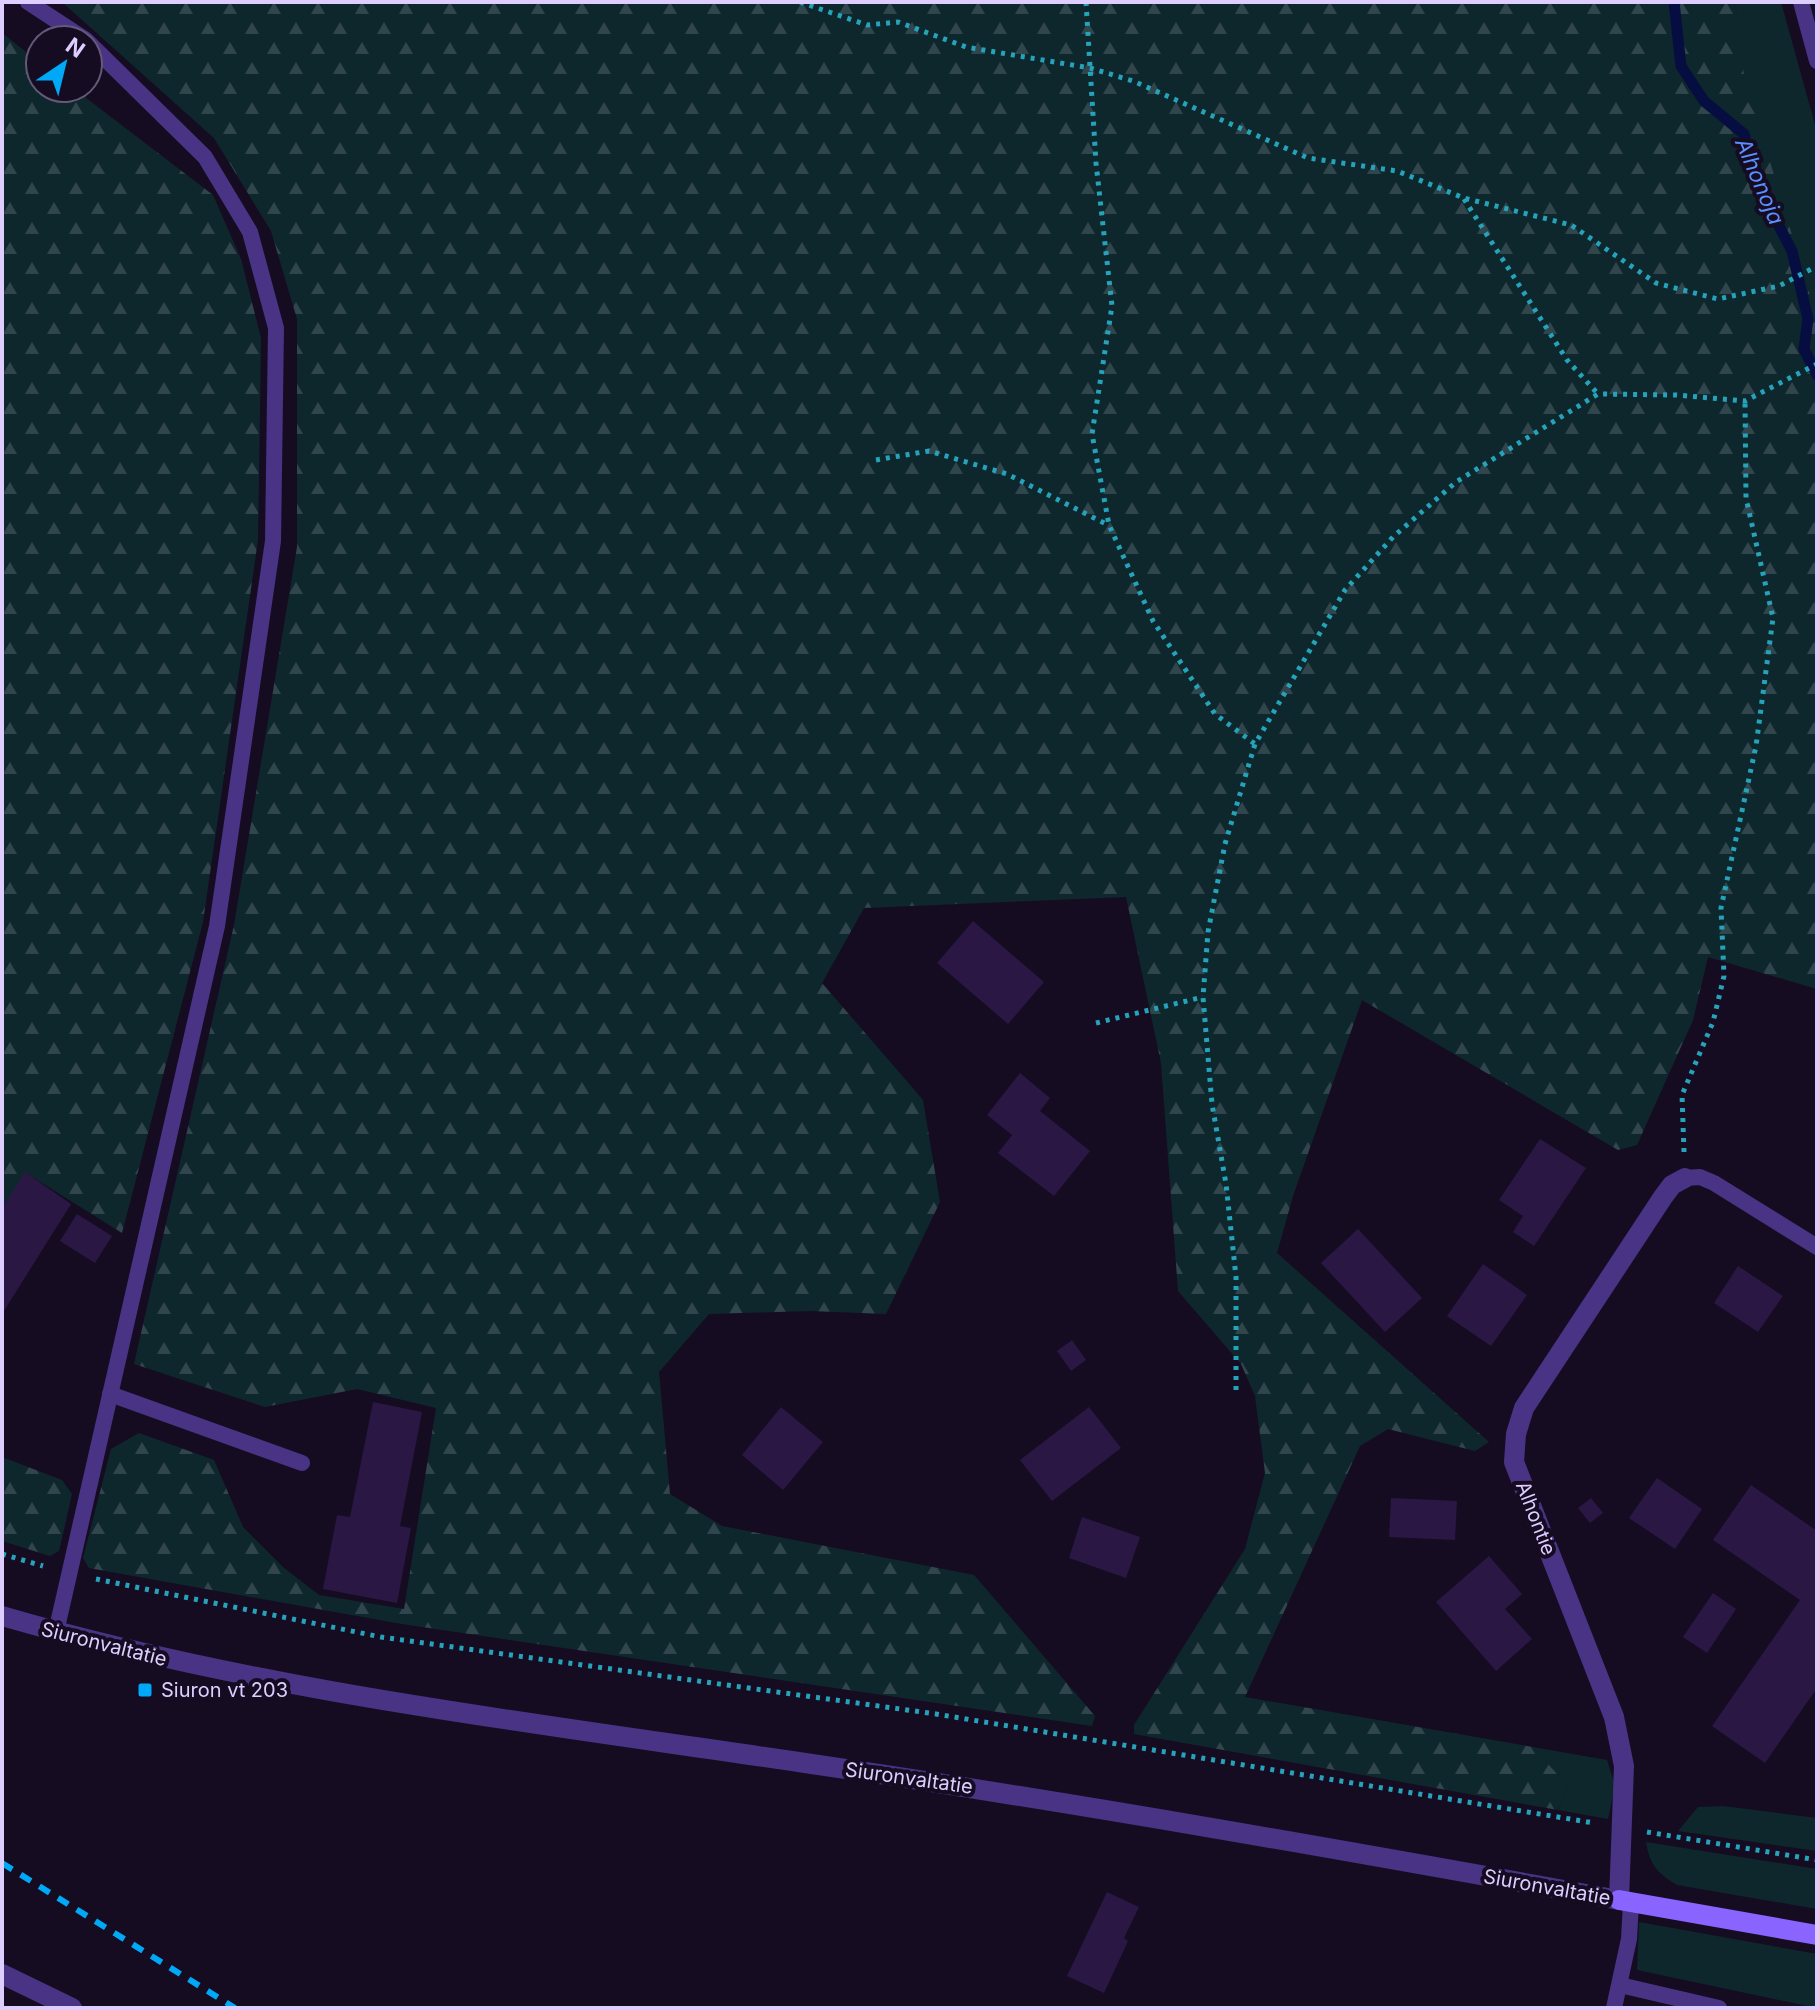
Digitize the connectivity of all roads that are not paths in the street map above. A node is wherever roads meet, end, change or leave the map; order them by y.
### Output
1 (28, 2) edge
2 (1801, 2) edge
3 (61, 24) edge
4 (104, 58) edge
5 (1817, 61) edge
6 (1685, 1178) joint
7 (1817, 1247) edge
8 (110, 1394) junction
9 (302, 1463) dead end
10 (2, 1616) edge
11 (56, 1632) junction
12 (1625, 1901) junction
13 (1817, 1935) edge
14 (2, 1974) edge
15 (1620, 1985) junction
16 (72, 2008) edge
17 (1614, 2008) edge
18 (1719, 2008) edge

1 - 3 lane
2 - 5 lane
4 - 8 lane
6 - 7 lane
6 - 12 street, Alhontie
8 - 9 lane
8 - 11 lane
10 - 11 street, Siuronvaltatie
11 - 12 street, Siuronvaltatie
12 - 13 main road, Siuronvaltatie
12 - 15 lane
14 - 16 street
15 - 17 lane
15 - 18 lane

